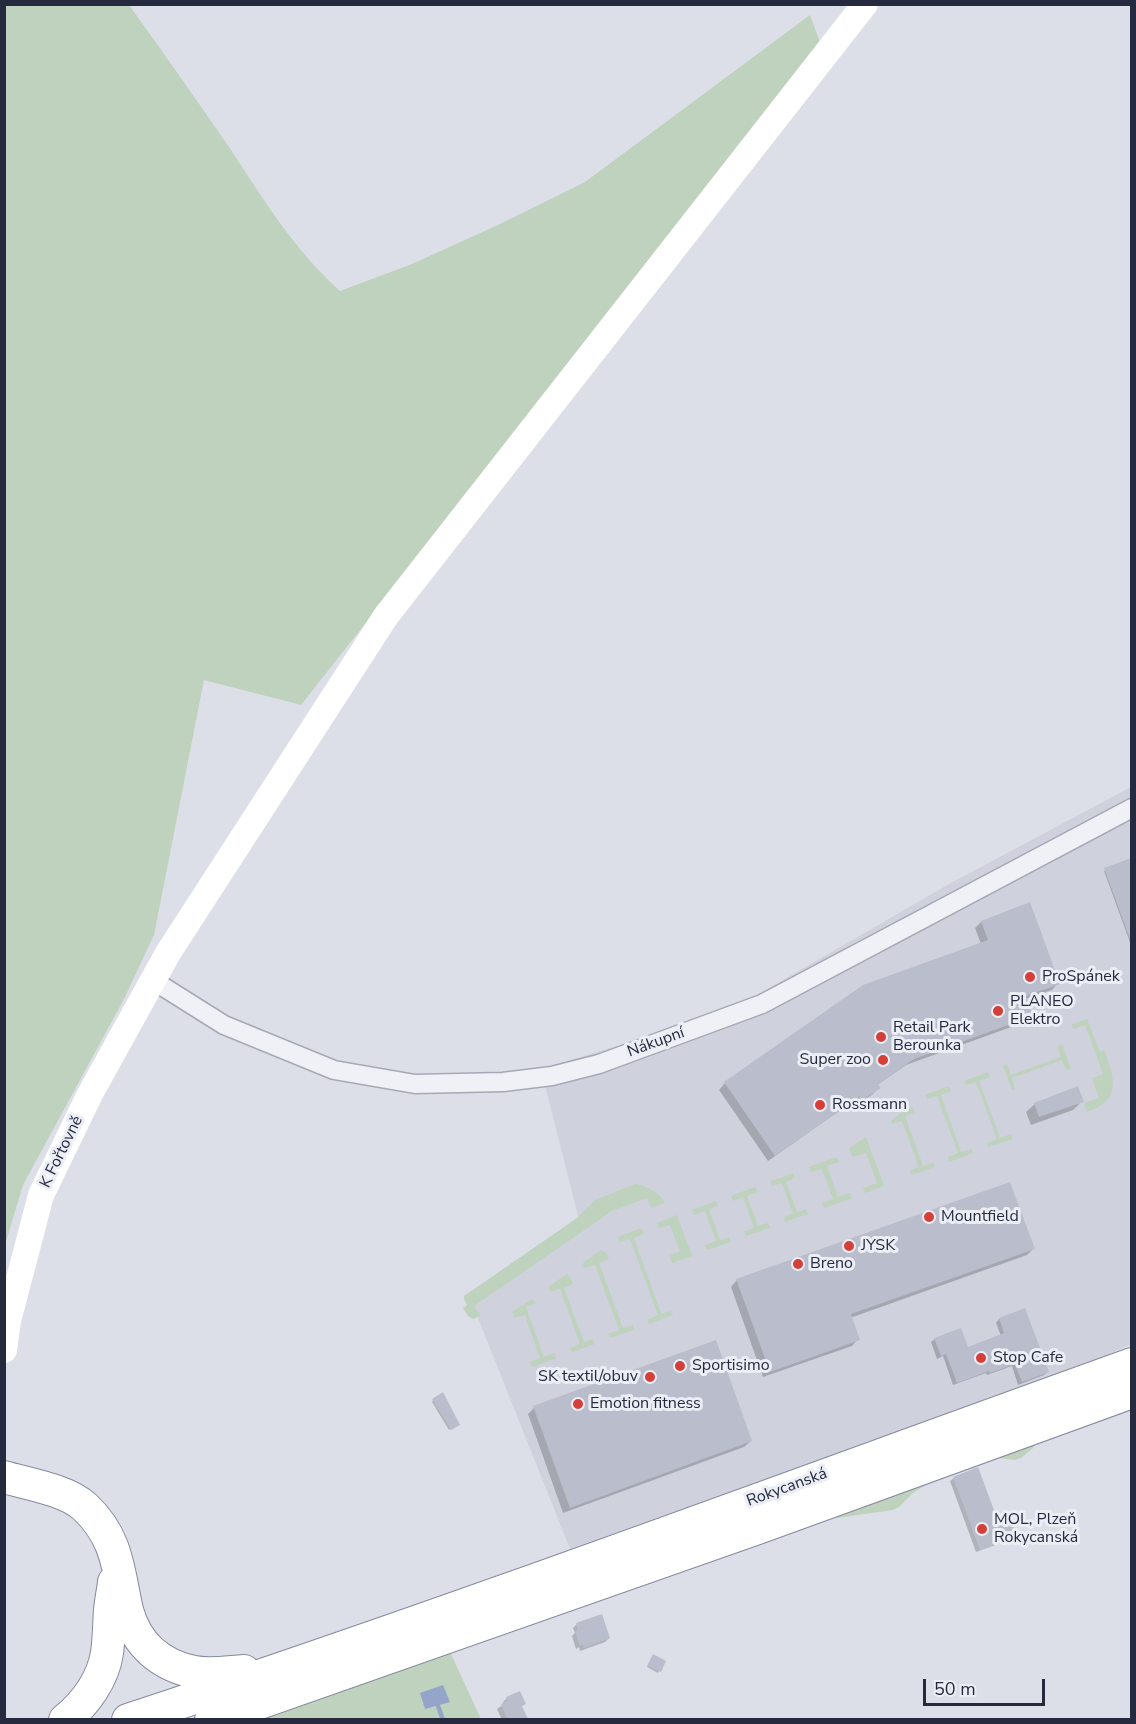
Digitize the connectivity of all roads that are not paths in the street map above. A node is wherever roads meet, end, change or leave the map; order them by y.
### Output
1 (865, 4) edge
2 (1131, 808) edge
3 (157, 975) junction
4 (4, 1350) edge
5 (1131, 1364) edge
6 (1131, 1392) edge
7 (4, 1477) edge
8 (108, 1536) junction
9 (454, 1632) junction
10 (288, 1667) junction
11 (65, 1719) edge
12 (128, 1719) edge
13 (211, 1719) edge

1 - 3 street, K Fořtovně
2 - 3 street, Nákupní
3 - 4 street, K Fořtovně
5 - 9 highway, Rokycanská
6 - 9 highway, Rokycanská
7 - 8 highway
8 - 10 highway
8 - 11 highway
9 - 10 highway
9 - 13 highway
10 - 12 highway

